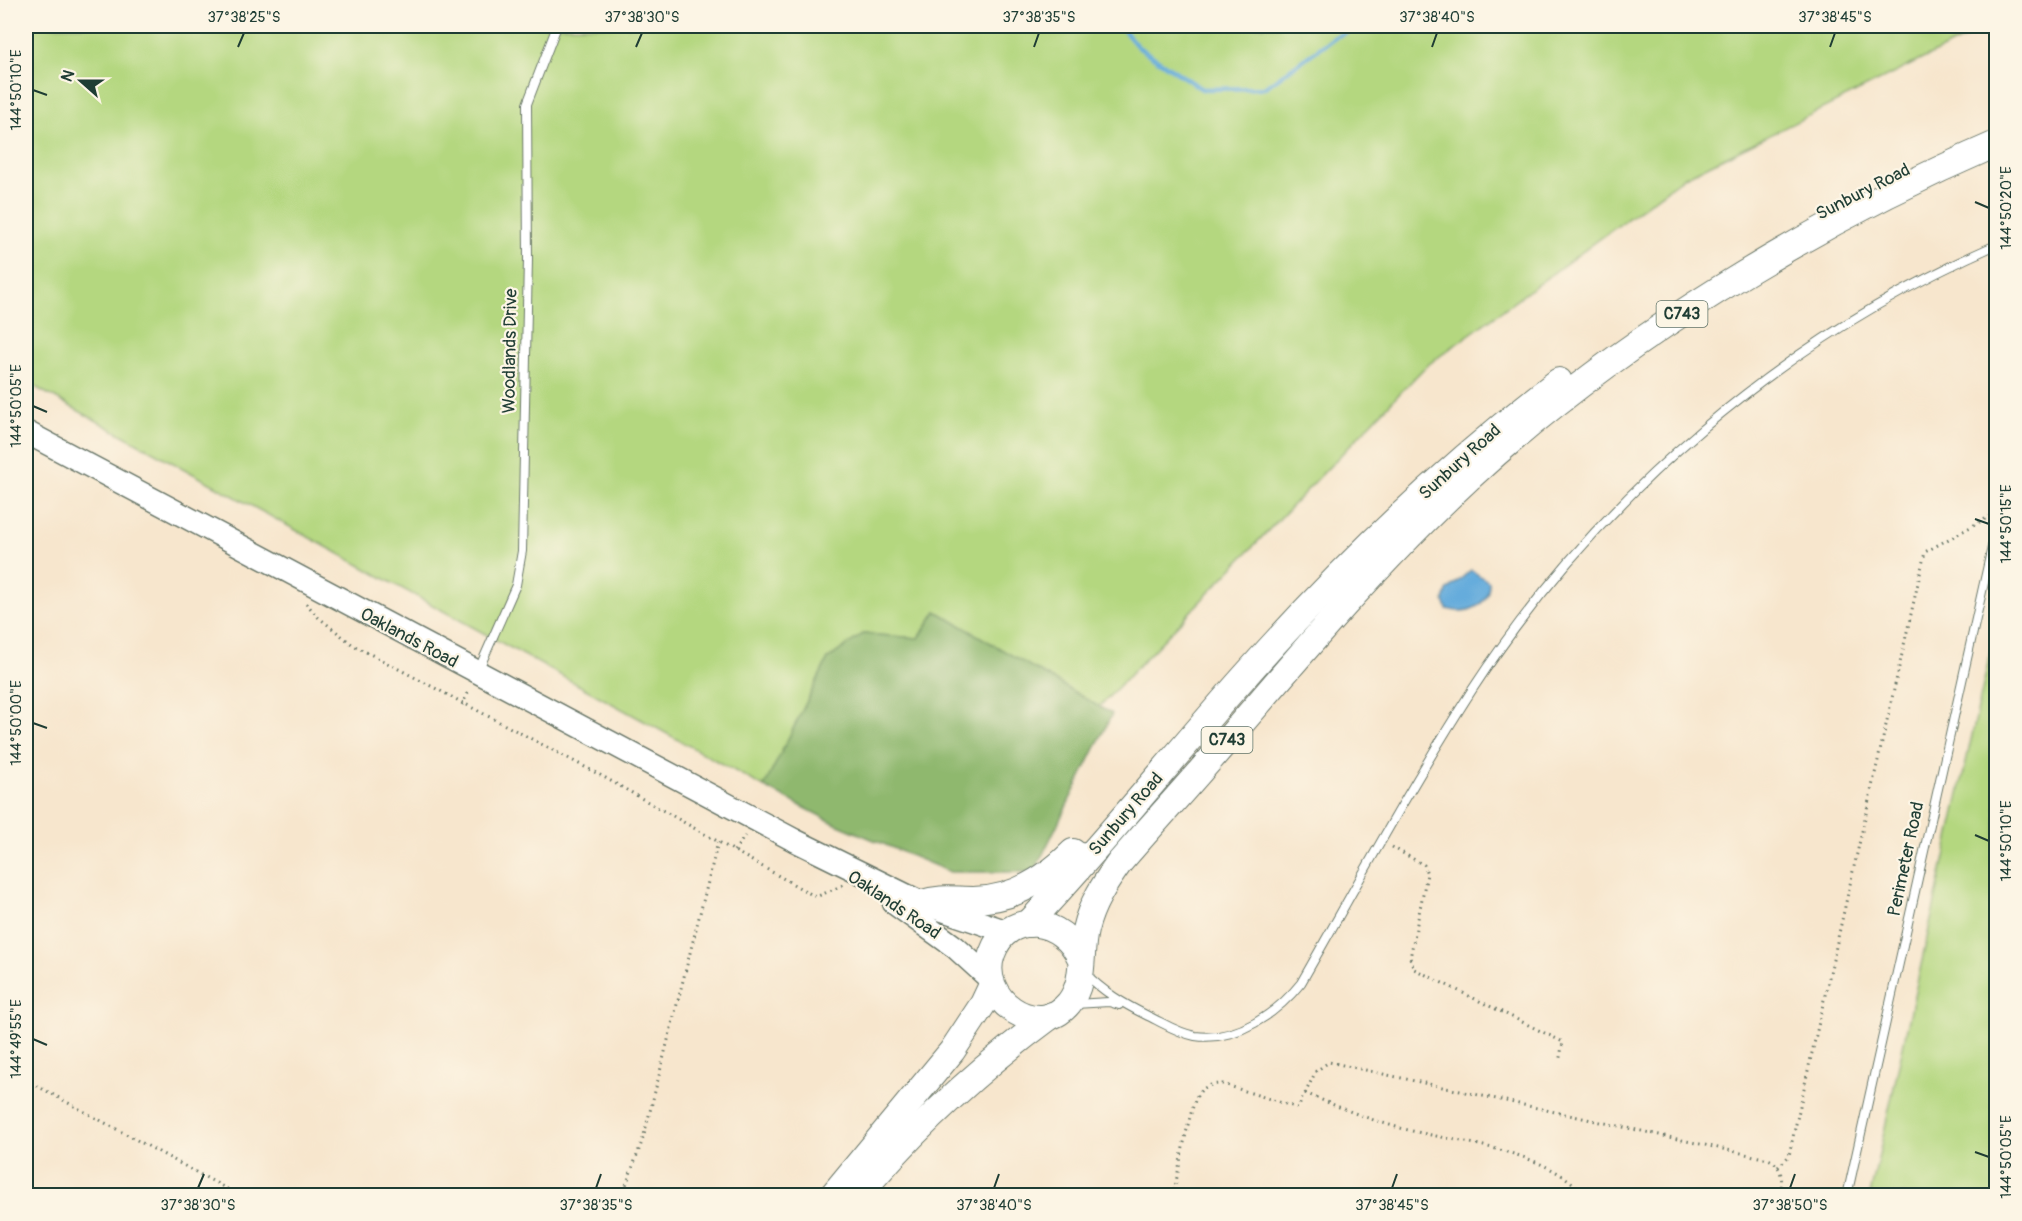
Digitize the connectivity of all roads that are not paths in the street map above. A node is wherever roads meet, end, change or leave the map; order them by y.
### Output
1 (557, 26) edge
2 (1996, 128) edge
3 (1996, 144) edge
4 (1996, 245) edge
5 (26, 432) edge
6 (1996, 529) edge
7 (477, 674) junction
8 (1247, 674) junction
9 (794, 840) junction
10 (918, 910) junction
11 (1018, 928) junction
12 (1081, 964) junction
13 (990, 982) junction
14 (1128, 1007) junction
15 (1060, 1010) junction
16 (832, 1196) edge
17 (858, 1196) edge
18 (1847, 1196) edge

1 - 7 lane, Woodlands Drive
2 - 8 main road, Sunbury Road / C743
3 - 12 main road, Sunbury Road / C743
4 - 14 lane
5 - 7 main road, Oaklands Road
6 - 18 lane, Perimeter Road
7 - 9 main road, Oaklands Road
8 - 10 main road
8 - 11 main road, Sunbury Road / C743
9 - 10 main road, Oaklands Road
9 - 10 main road, Oaklands Road
10 - 11 main road, Oaklands Road
10 - 13 main road, Oaklands Road
11 - 12 main road
11 - 13 main road, C743
12 - 14 lane
12 - 15 main road, C743
13 - 15 main road
13 - 16 main road, C743
14 - 15 lane
15 - 17 main road, C743

